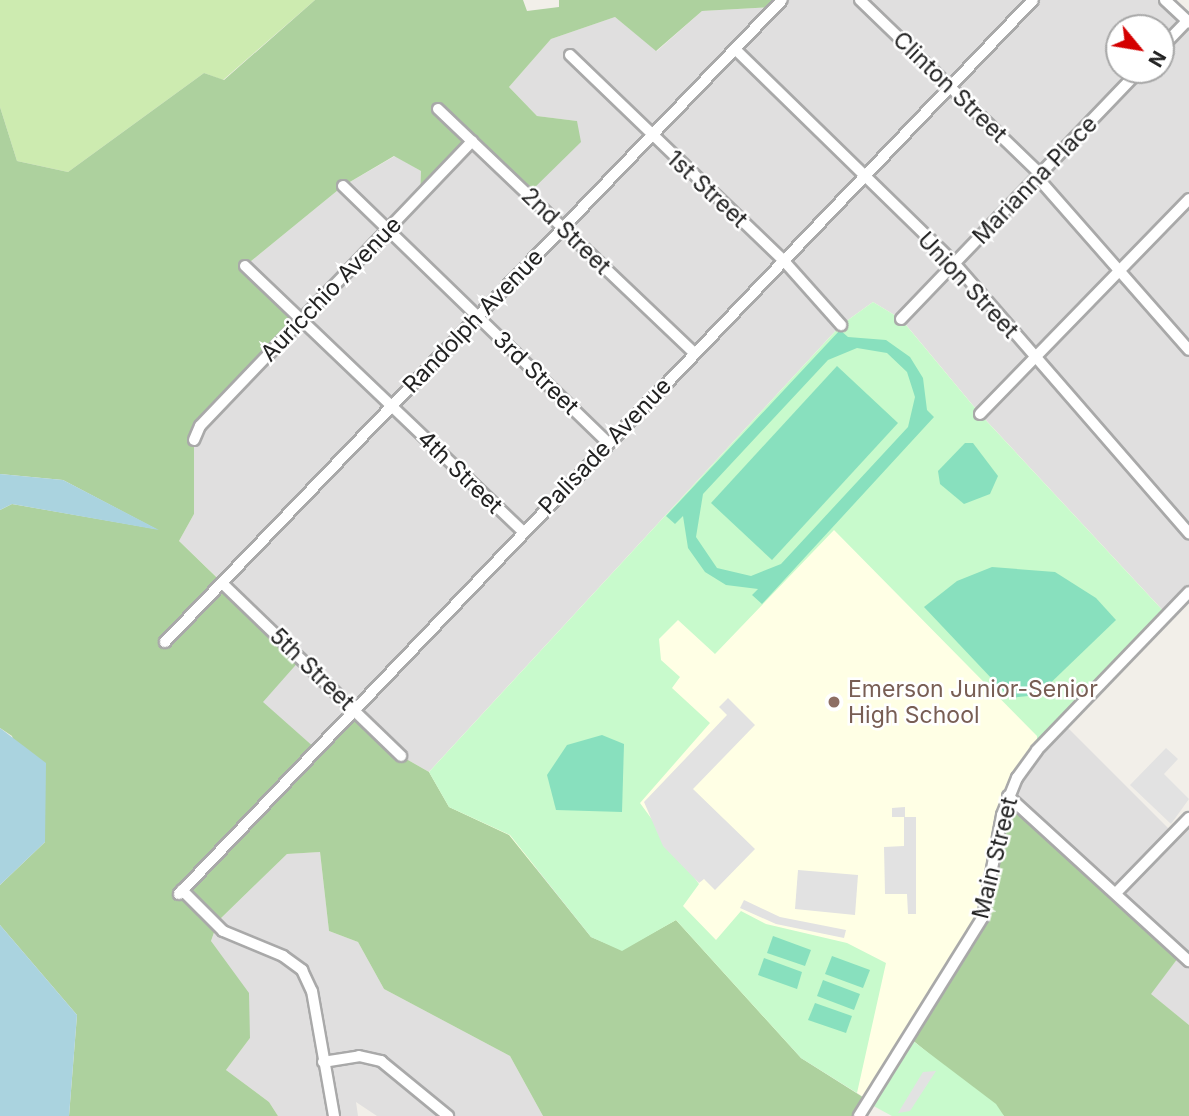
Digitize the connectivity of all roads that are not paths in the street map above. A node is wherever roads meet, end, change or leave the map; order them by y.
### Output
1 (782, 0) edge
2 (860, 0) edge
3 (1033, 0) edge
4 (1165, 0) edge
5 (1188, 22) edge
6 (1175, 35) edge
7 (734, 49) junction
8 (570, 55) dead end
9 (1127, 84) edge
10 (950, 87) junction
11 (438, 109) dead end
12 (651, 137) junction
13 (472, 141) junction
14 (1039, 175) junction
15 (862, 178) junction
16 (343, 186) dead end
17 (1189, 199) edge
18 (563, 228) junction
19 (388, 230) junction
20 (783, 261) junction
21 (955, 264) junction
22 (245, 266) dead end
23 (1119, 271) junction
24 (478, 316) junction
25 (901, 319) dead end
26 (302, 320) junction
27 (841, 325) dead end
28 (1189, 350) edge
29 (694, 354) junction
30 (1037, 359) junction
31 (391, 407) junction
32 (980, 414) dead end
33 (194, 440) dead end
34 (608, 443) junction
35 (523, 532) junction
36 (1189, 533) edge
37 (222, 583) junction
38 (1189, 592) edge
39 (164, 642) dead end
40 (354, 710) junction
41 (401, 756) dead end
42 (1008, 796) junction
43 (1189, 818) edge
44 (1116, 893) junction
45 (1189, 961) edge
46 (323, 1062) junction
47 (334, 1116) edge
48 (448, 1116) edge
49 (859, 1116) edge

1 - 7 street, Randolph Avenue
2 - 10 street, Clinton Street
3 - 10 street, Palisade Avenue
4 - 5 street
5 - 6 street
7 - 12 street, Randolph Avenue
7 - 15 street, Union Street
8 - 12 street, 1st Street
9 - 14 street, Marianna Place
10 - 14 street, Clinton Street
10 - 15 street, Palisade Avenue
11 - 13 street, 2nd Street
12 - 18 street, Randolph Avenue
12 - 20 street, 1st Street
13 - 18 street, 2nd Street
13 - 19 street, Auricchio Avenue
14 - 21 street, Marianna Place
14 - 23 street, Clinton Street
15 - 20 street, Palisade Avenue
15 - 21 street, Union Street
16 - 19 street, 3rd Street
17 - 23 street
18 - 24 street, Randolph Avenue
18 - 29 street, 2nd Street
19 - 24 street, 3rd Street
19 - 26 street, Auricchio Avenue
20 - 27 street, 1st Street
20 - 29 street, Palisade Avenue
21 - 25 street, Marianna Place
21 - 30 street, Union Street
22 - 26 street, 4th Street
23 - 28 street, Clinton Street
23 - 30 street
24 - 31 street, Randolph Avenue
24 - 34 street, 3rd Street
26 - 31 street, 4th Street
26 - 33 street, Auricchio Avenue
29 - 34 street, Palisade Avenue
30 - 32 street
30 - 36 street, Union Street
31 - 35 street, 4th Street
31 - 37 street, Randolph Avenue
34 - 35 street, Palisade Avenue
35 - 40 street, Palisade Avenue
37 - 39 street, Randolph Avenue
37 - 40 street, 5th Street
38 - 42 street, Main Street
40 - 41 street, 5th Street
40 - 46 street, Palisade Avenue
42 - 44 street
42 - 49 street, Main Street
43 - 44 street
44 - 45 street
46 - 47 street
46 - 48 street

